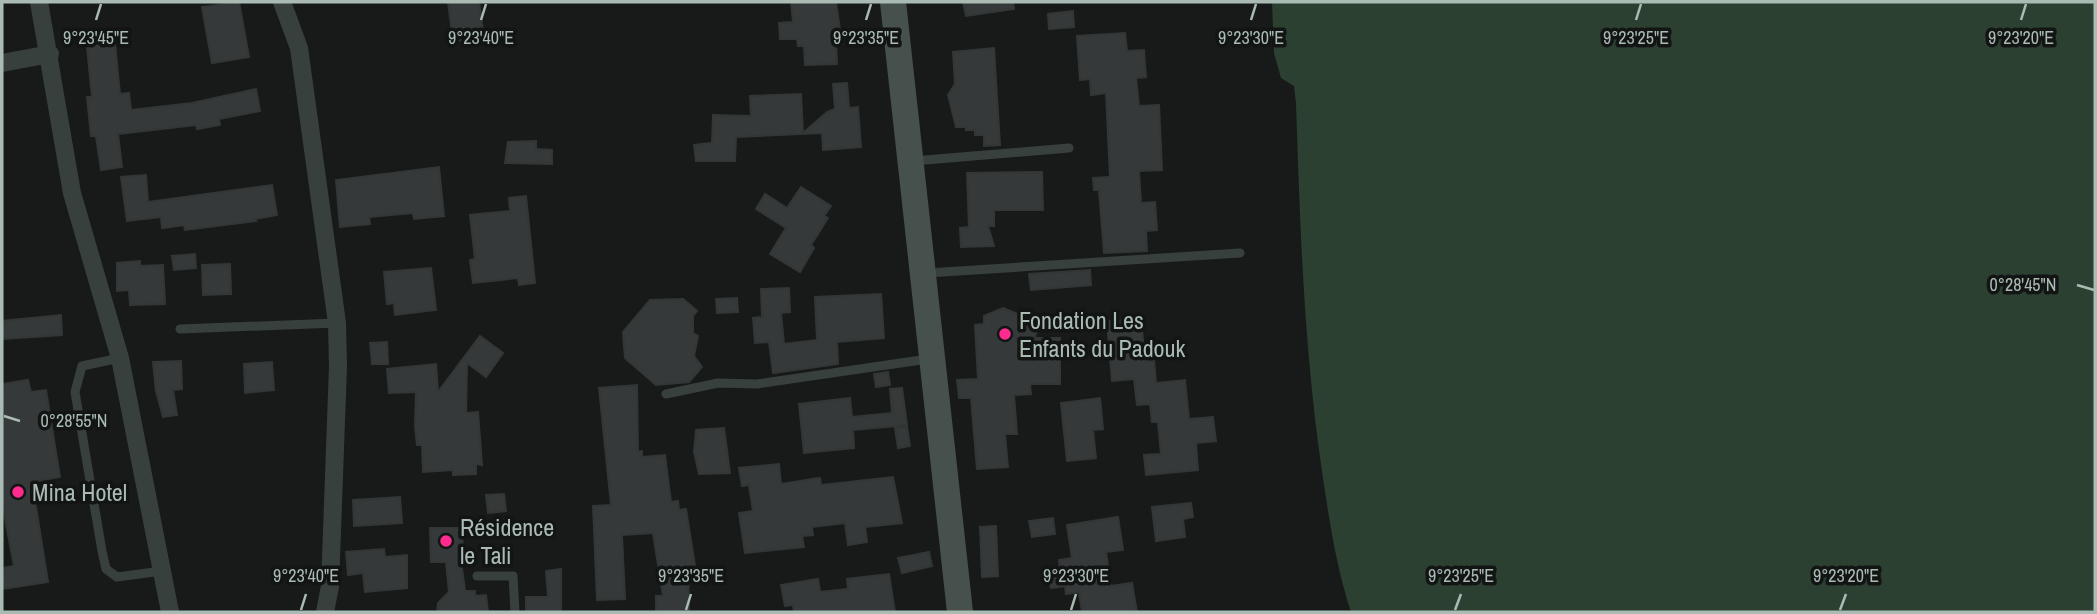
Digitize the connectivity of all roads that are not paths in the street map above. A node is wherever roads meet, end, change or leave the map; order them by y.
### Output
1 (39, 2) edge
2 (282, 2) edge
3 (893, 2) edge
4 (50, 54) junction
5 (2, 63) edge
6 (1069, 148) dead end
7 (911, 161) junction
8 (1240, 253) dead end
9 (925, 273) junction
10 (337, 323) junction
11 (180, 329) dead end
12 (120, 358) junction
13 (933, 358) junction
14 (666, 394) dead end
15 (162, 571) junction
16 (477, 576) dead end
17 (170, 612) edge
18 (325, 612) edge
19 (515, 612) edge
20 (960, 612) edge

1 - 4 street
2 - 10 street
3 - 7 main road
4 - 5 street
4 - 12 street
6 - 7 lane
7 - 9 main road
8 - 9 lane
9 - 13 main road
10 - 11 lane
10 - 18 street
12 - 15 street
12 - 15 lane
13 - 14 lane
13 - 20 main road
15 - 17 street
16 - 19 lane

